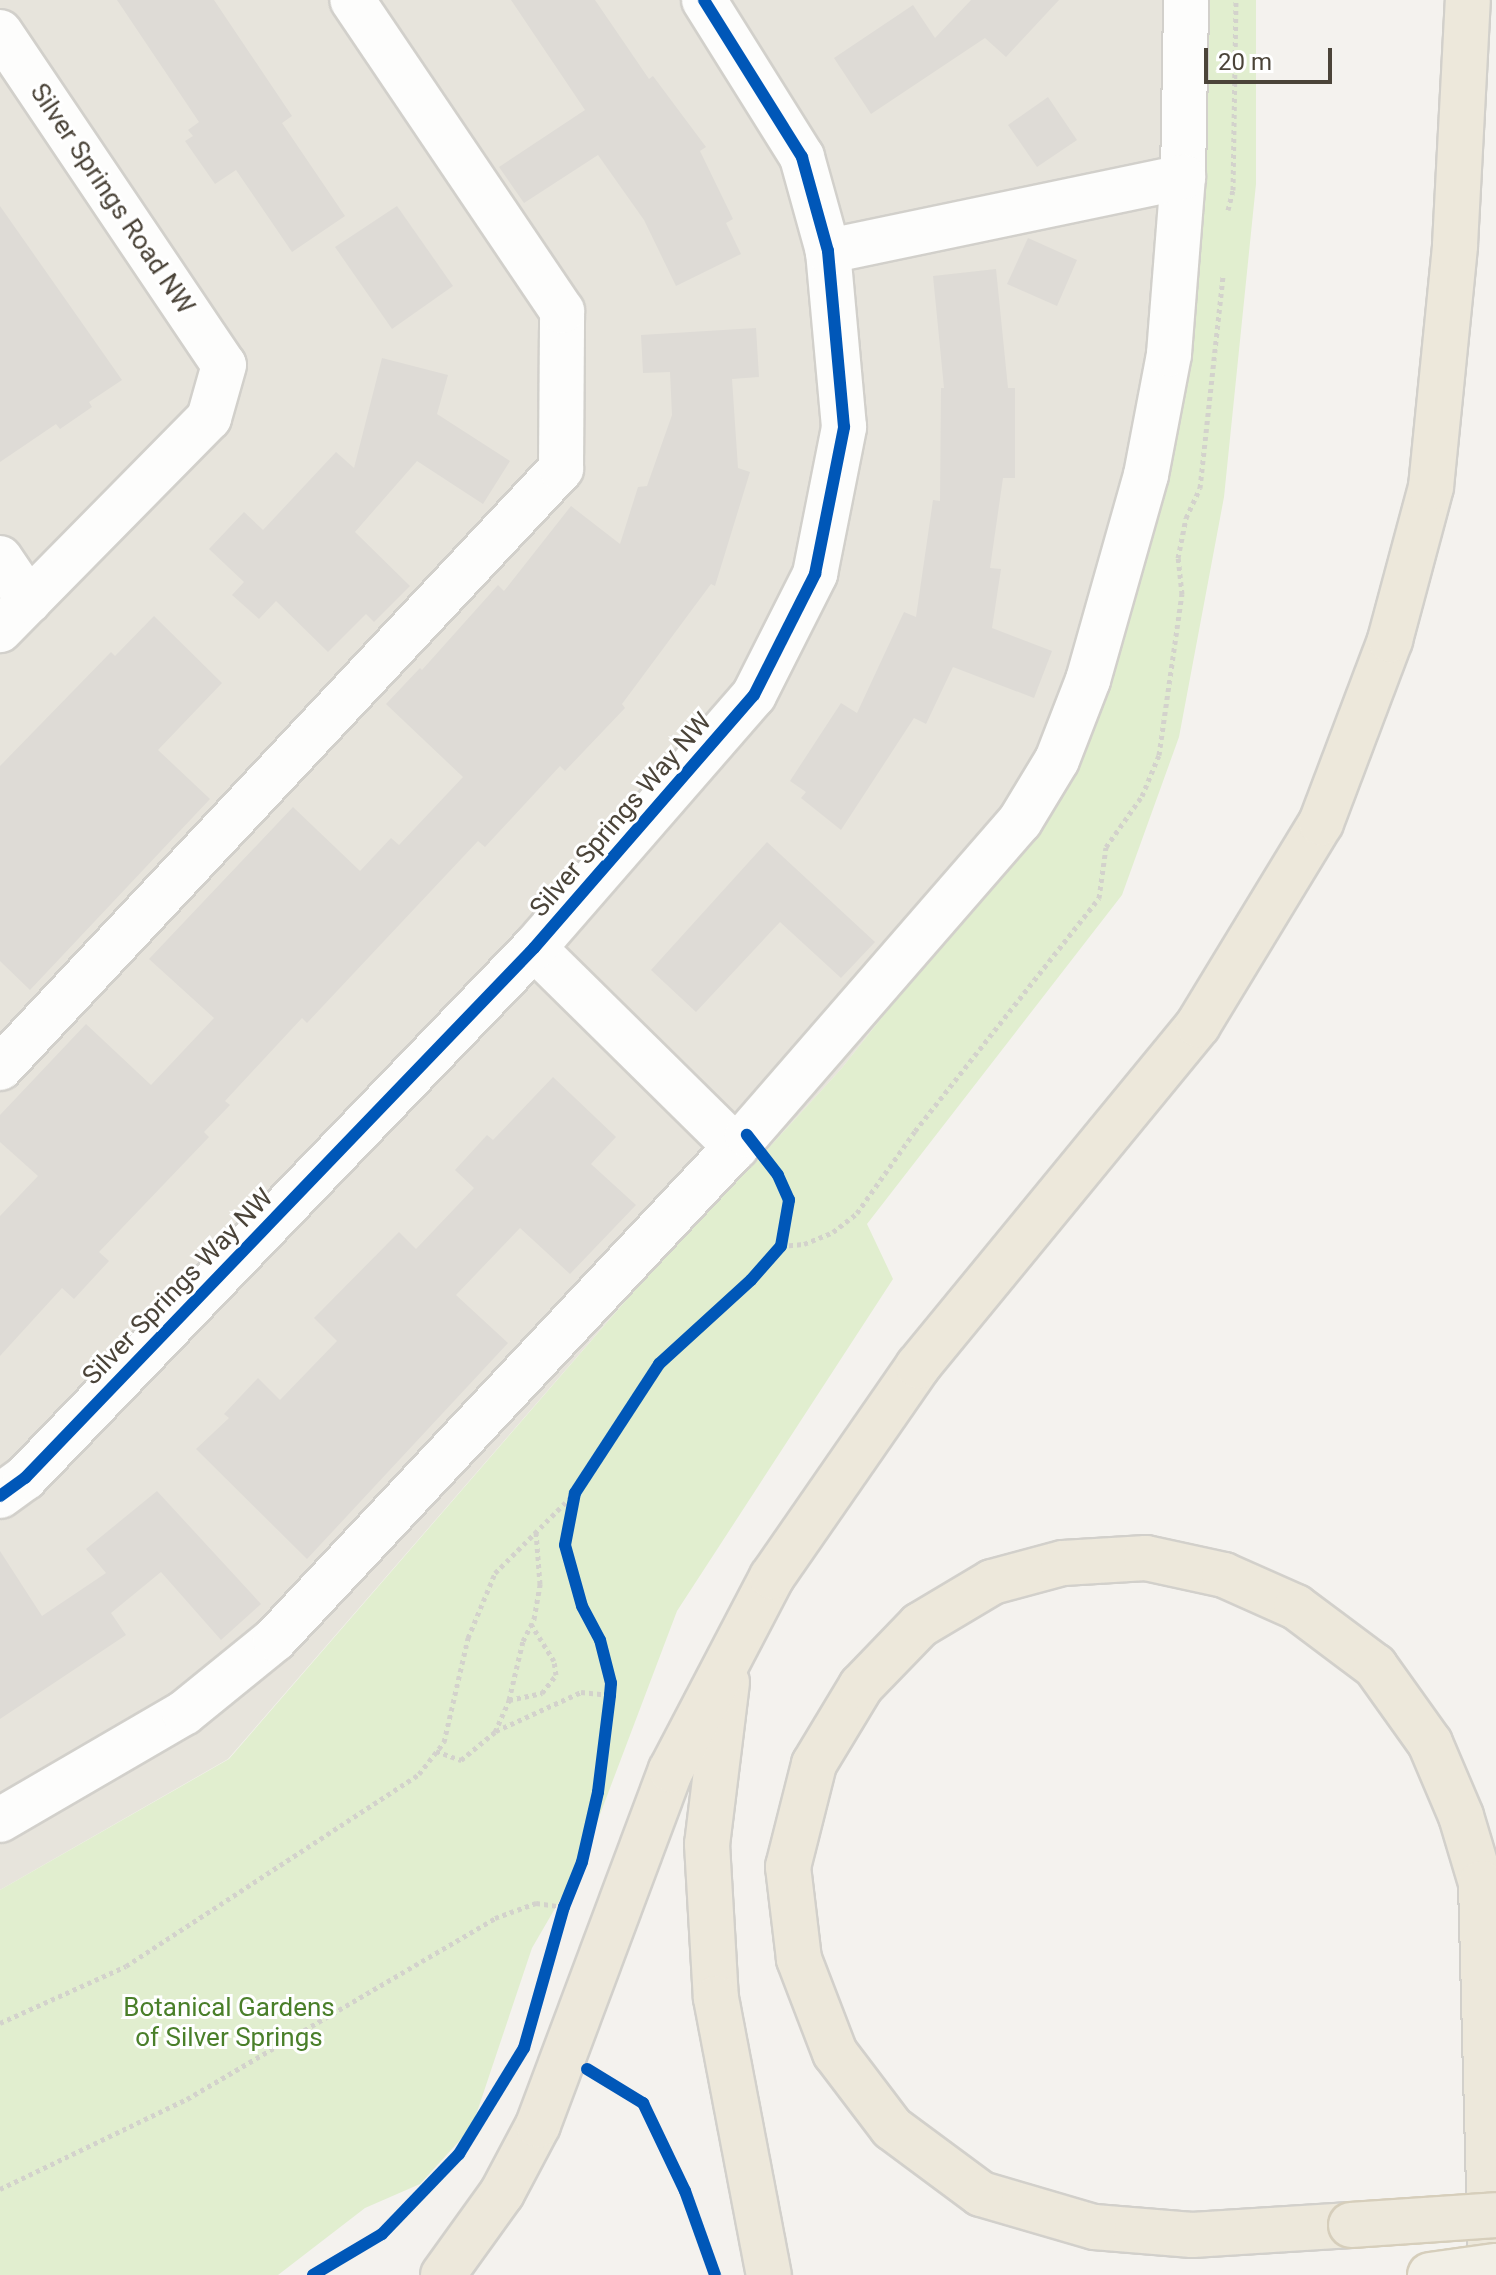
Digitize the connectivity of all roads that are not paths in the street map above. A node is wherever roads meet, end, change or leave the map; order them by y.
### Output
1 (352, 0) edge
2 (704, 0) edge
3 (1186, 0) edge
4 (1468, 0) edge
5 (0, 32) edge
6 (1183, 177) junction
7 (828, 251) junction
8 (0, 558) edge
9 (14, 615) edge
10 (534, 948) junction
11 (0, 1068) edge
12 (736, 1147) junction
13 (0, 1496) edge
14 (731, 1651) junction
15 (0, 1820) edge
16 (1496, 2215) edge
17 (1496, 2266) edge
18 (443, 2275) edge
19 (769, 2275) edge
20 (1430, 2275) edge
21 (1491, 2275) edge

1 - 11 street
2 - 7 street, Silver Springs Way NW
3 - 6 street
4 - 14 highway
5 - 9 street, Silver Springs Road NW
6 - 7 street
6 - 12 street
7 - 10 street, Silver Springs Way NW
8 - 9 street
10 - 12 street
10 - 13 street, Silver Springs Way NW
12 - 15 street
14 - 18 highway
14 - 19 highway
16 - 21 highway, bridge
17 - 20 main road, bridge

